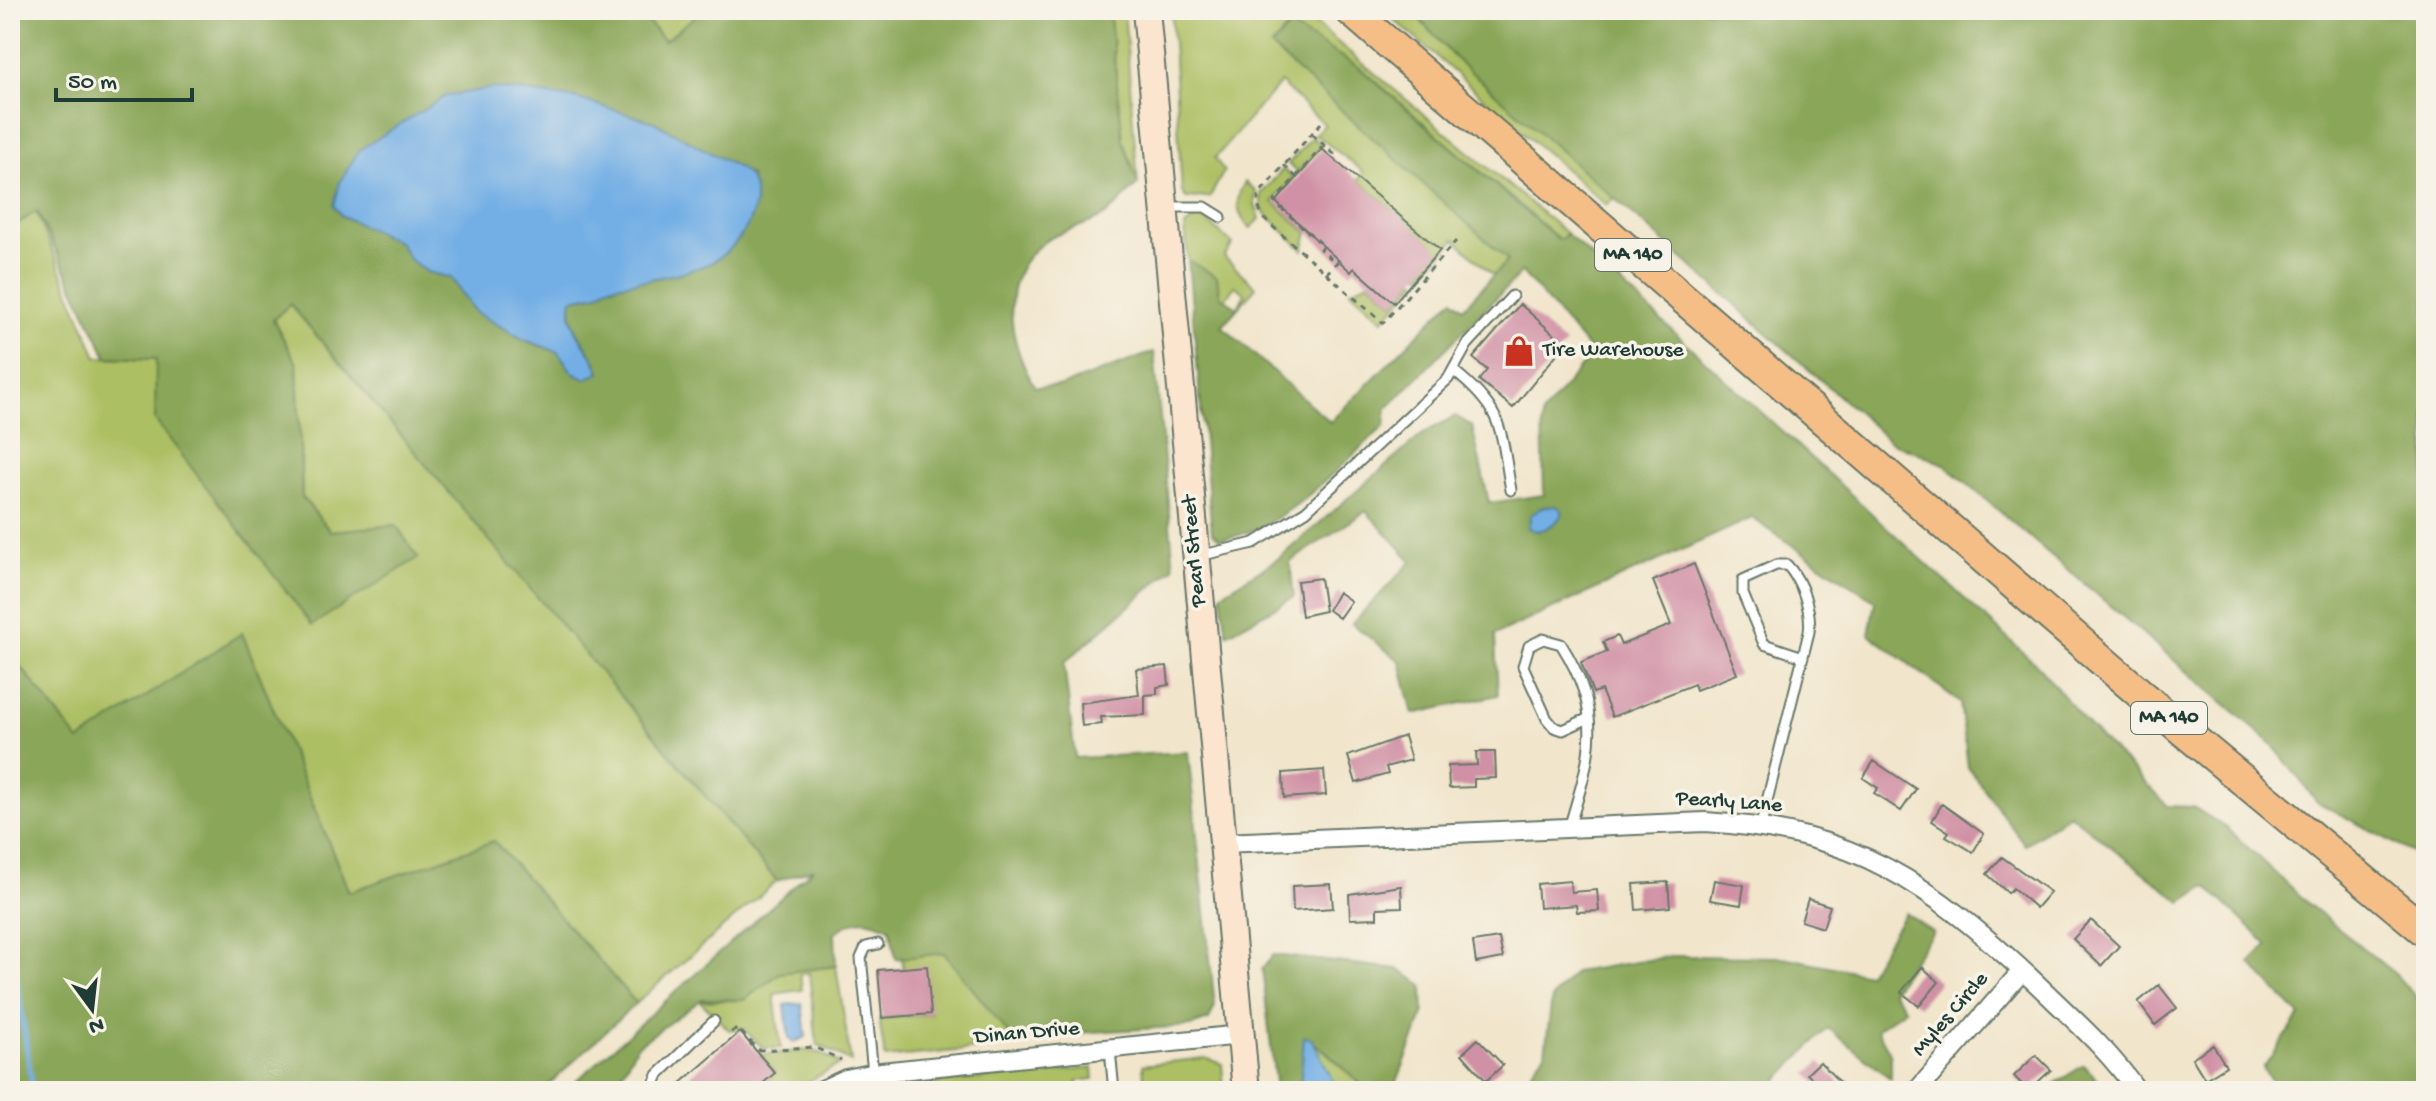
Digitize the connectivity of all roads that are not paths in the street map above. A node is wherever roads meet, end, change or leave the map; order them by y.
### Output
1 (1146, 10) edge
2 (1350, 10) edge
3 (1164, 207) junction
4 (1221, 217) dead end
5 (1512, 296) dead end
6 (1454, 371) junction
7 (1511, 490) dead end
8 (1196, 556) junction
9 (1803, 657) junction
10 (1589, 718) junction
11 (1761, 825) junction
12 (1569, 828) junction
13 (1223, 843) junction
14 (2426, 932) edge
15 (878, 944) dead end
16 (2022, 971) junction
17 (714, 1021) dead end
18 (1241, 1035) junction
19 (1110, 1050) junction
20 (870, 1080) edge
21 (651, 1091) edge
22 (820, 1091) edge
23 (1114, 1091) edge
24 (1246, 1091) edge
25 (1917, 1091) edge
26 (2137, 1091) edge

1 - 3 main road, Pearl Street
2 - 14 highway, MA 140
3 - 4 lane
3 - 8 main road, Pearl Street
5 - 6 lane
6 - 7 lane
6 - 8 lane
8 - 13 main road, Pearl Street
9 - 9 lane
9 - 11 lane
10 - 10 lane
10 - 12 lane
11 - 12 street, Pearly Lane
11 - 16 street, Pearly Lane
12 - 13 street, Pearly Lane
13 - 18 main road, Pearl Street
15 - 20 lane
16 - 25 street, Myles Circle
16 - 26 street, Pearly Lane
17 - 21 lane
18 - 19 street, Dinan Drive
18 - 24 main road, Pearl Street
19 - 20 street, Dinan Drive
19 - 23 lane
20 - 22 street, Dinan Drive

